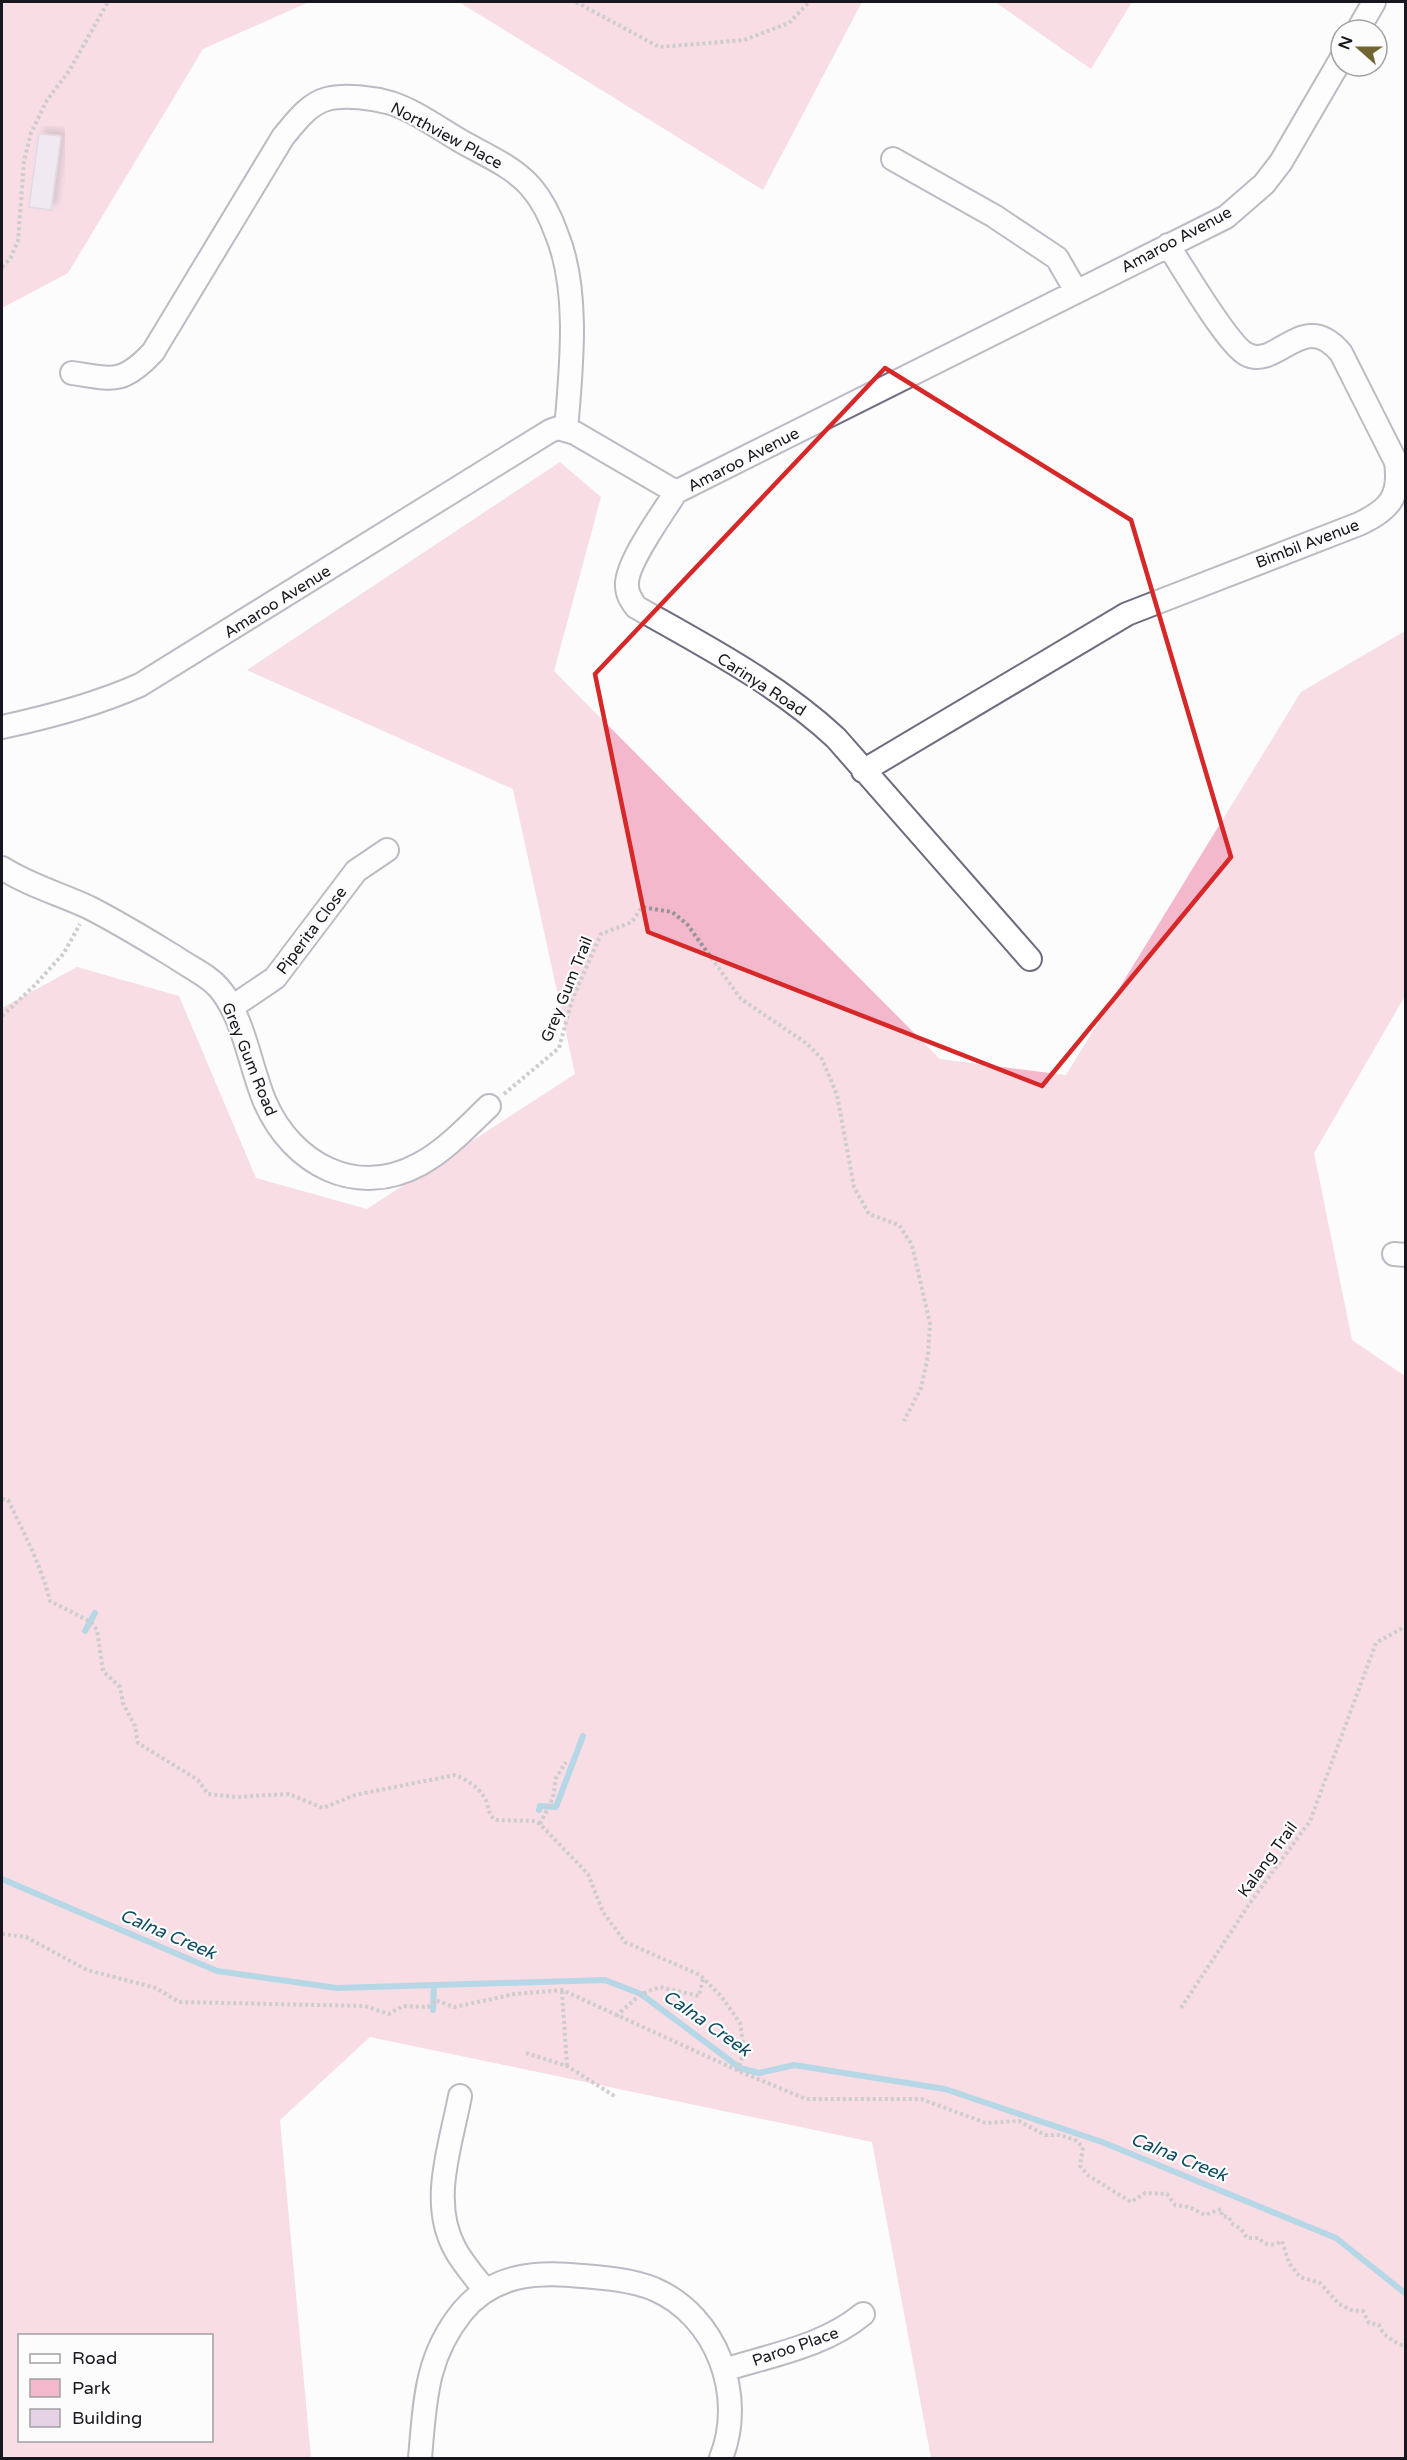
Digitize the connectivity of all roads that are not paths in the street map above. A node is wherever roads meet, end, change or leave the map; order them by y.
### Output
1 (1374, 2) edge
2 (1365, 18) edge
3 (1330, 78) edge
4 (893, 159) dead end
5 (1168, 245) junction
6 (1076, 291) junction
7 (72, 373) dead end
8 (566, 430) junction
9 (676, 492) junction
10 (2, 727) edge
11 (863, 771) junction
12 (387, 850) dead end
13 (2, 868) edge
14 (1029, 959) dead end
15 (232, 1007) junction
16 (489, 1106) road end
17 (460, 2096) dead end
18 (484, 2290) junction
19 (863, 2314) dead end
20 (724, 2370) junction
21 (420, 2458) edge
22 (721, 2458) edge

1 - 2 street
3 - 5 street, Amaroo Avenue
4 - 6 street
5 - 6 street, Amaroo Avenue
5 - 11 street, Bimbil Avenue
6 - 9 street, Amaroo Avenue
7 - 8 street, Northview Place
8 - 9 street, Amaroo Avenue
8 - 10 street, Amaroo Avenue
9 - 11 street, Carinya Road
11 - 14 street, Carinya Road
12 - 15 street, Piperita Close
13 - 15 street, Grey Gum Road
15 - 16 street, Grey Gum Road
17 - 18 street
18 - 20 street
18 - 21 street
19 - 20 street, Paroo Place
20 - 22 street

